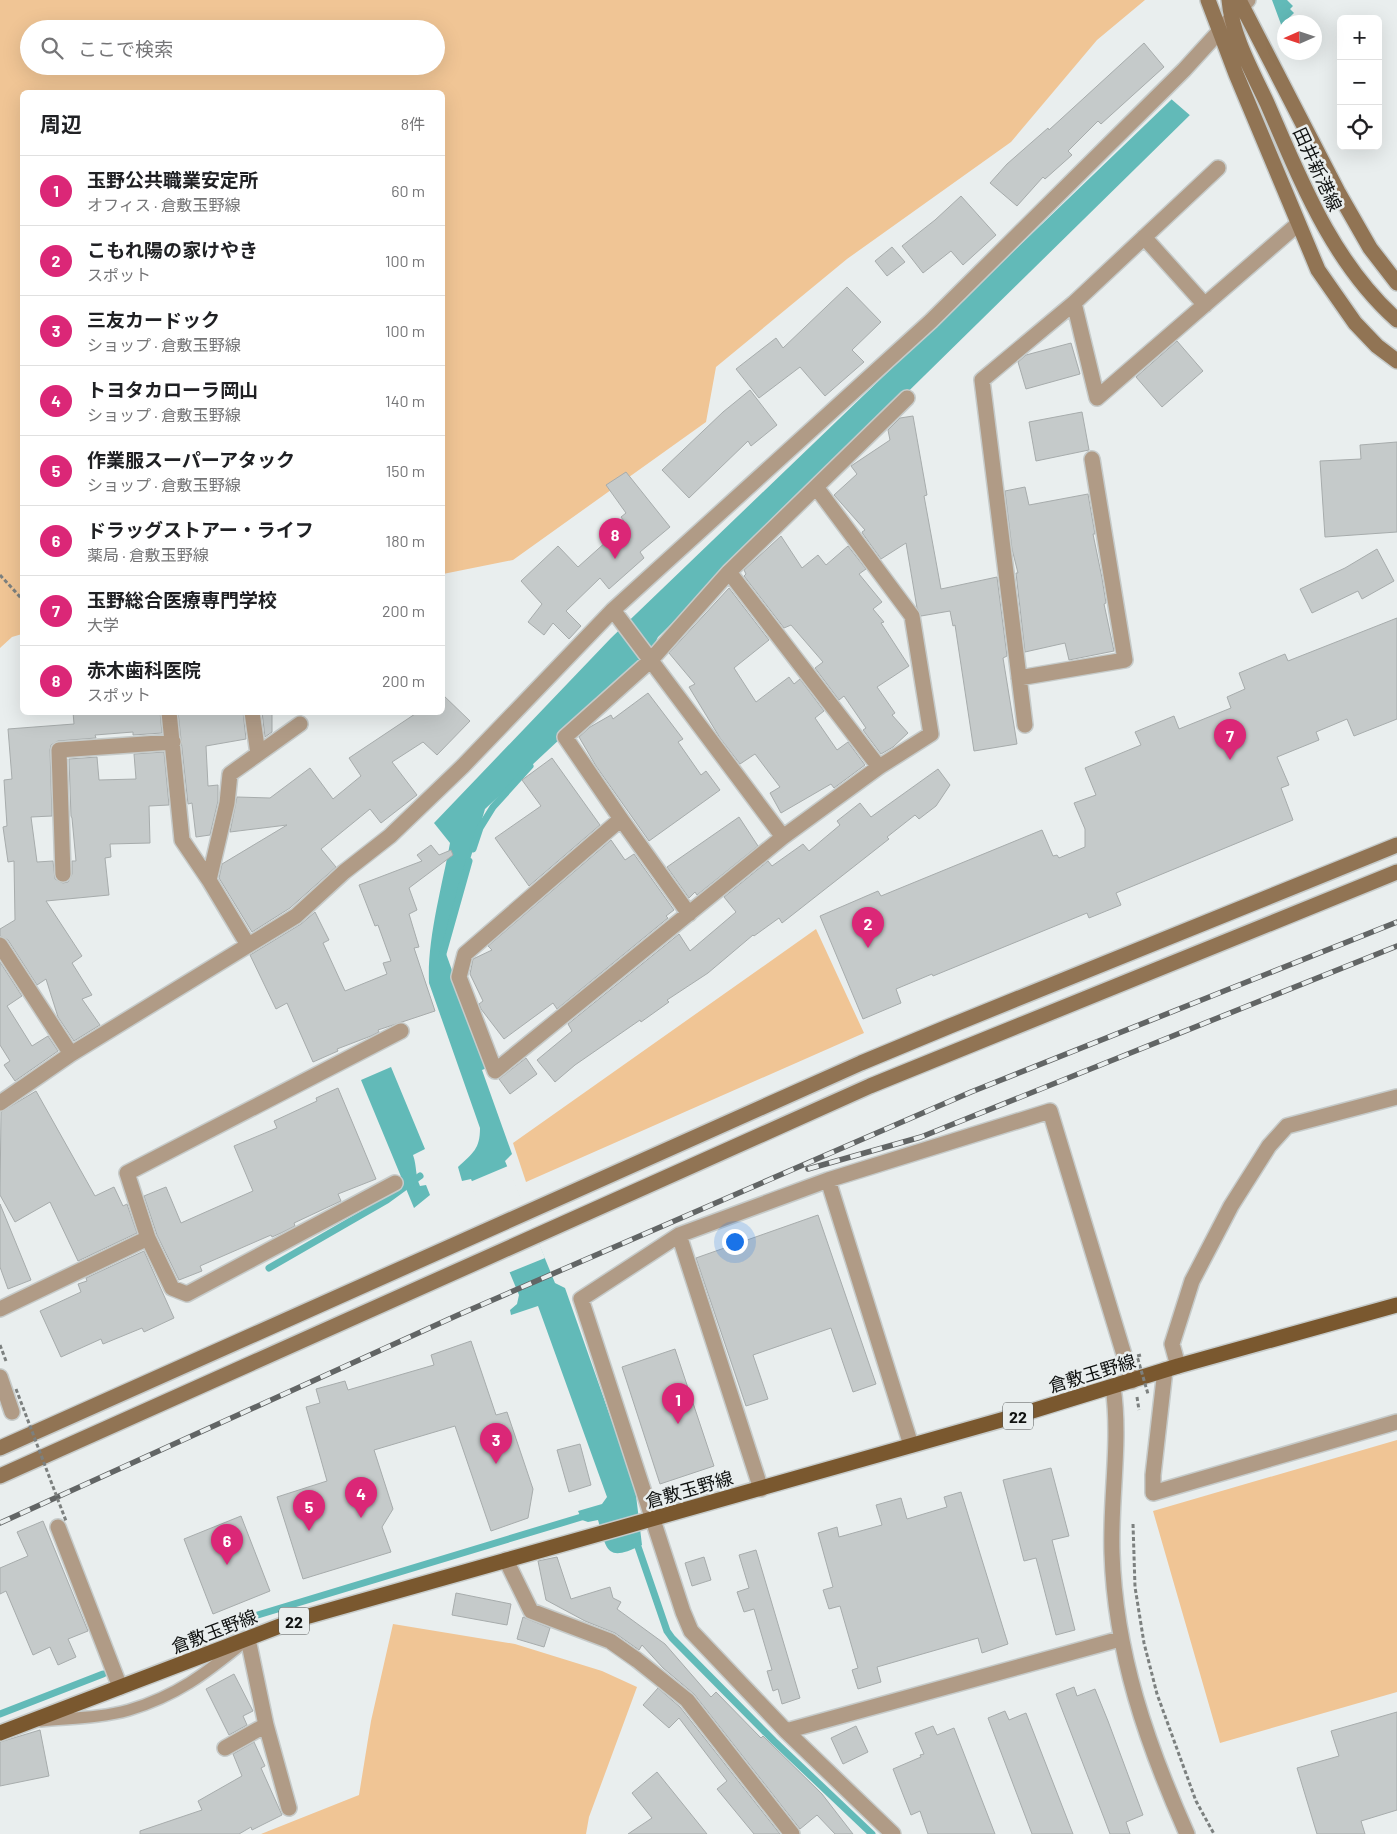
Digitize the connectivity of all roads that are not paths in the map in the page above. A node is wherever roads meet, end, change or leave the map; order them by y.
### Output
1 (1208, 0) edge
2 (1215, 0) edge
3 (1241, 4) edge
4 (1227, 28) junction
5 (1218, 168) dead end
6 (1298, 224) junction
7 (1144, 237) junction
8 (1397, 283) edge
9 (1074, 303) junction
10 (1205, 305) junction
11 (1397, 320) edge
12 (1397, 360) edge
13 (907, 398) dead end
14 (1092, 459) dead end
15 (816, 487) junction
16 (729, 572) junction
17 (613, 610) junction
18 (650, 662) junction
19 (1019, 678) junction
20 (169, 715) edge
21 (252, 715) edge
22 (300, 724) dead end
23 (1025, 725) dead end
24 (173, 742) junction
25 (258, 754) junction
26 (879, 767) junction
27 (621, 819) junction
28 (783, 837) junction
29 (1397, 845) edge
30 (1397, 872) edge
31 (63, 874) dead end
32 (209, 880) junction
33 (689, 914) junction
34 (0, 945) edge
35 (248, 946) junction
36 (401, 1032) dead end
37 (71, 1054) junction
38 (1397, 1097) edge
39 (0, 1103) edge
40 (828, 1180) junction
41 (395, 1183) dead end
42 (679, 1235) junction
43 (148, 1238) junction
44 (1397, 1305) edge
45 (0, 1309) edge
46 (1171, 1368) junction
47 (0, 1377) edge
48 (1132, 1381) junction
49 (1113, 1386) junction
50 (12, 1412) dead end
51 (1397, 1422) edge
52 (911, 1445) junction
53 (0, 1448) edge
54 (0, 1476) edge
55 (761, 1489) junction
56 (646, 1521) junction
57 (62, 1524) road end
58 (506, 1560) junction
59 (248, 1639) junction
60 (1120, 1639) junction
61 (120, 1687) junction
62 (27, 1723) junction
63 (266, 1725) junction
64 (786, 1731) junction
65 (0, 1733) edge
66 (225, 1748) dead end
67 (289, 1808) dead end
68 (792, 1834) edge
69 (893, 1834) edge
70 (1187, 1834) edge

1 - 4 street
2 - 4 street, 田井新港線
3 - 4 street, 田井新港線
3 - 8 street
4 - 6 street
4 - 11 street, 田井新港線
4 - 17 street
5 - 7 street
6 - 10 street
6 - 12 street
7 - 9 street
7 - 10 street
9 - 10 street
9 - 19 street
13 - 15 street
14 - 19 street
15 - 16 street
15 - 26 street
16 - 18 street
16 - 26 street
17 - 18 street
17 - 35 street
18 - 27 street
18 - 28 street
19 - 23 street
20 - 24 street
21 - 25 street
22 - 25 street
24 - 31 street
24 - 32 street
25 - 32 street
26 - 28 street
27 - 33 street
27 - 33 street
28 - 33 street
29 - 53 street
30 - 54 street
32 - 35 street
34 - 37 street
35 - 37 street
36 - 43 street
37 - 39 street
38 - 46 street
40 - 42 street
40 - 48 street
40 - 52 street
41 - 43 street
42 - 55 street
42 - 56 street
43 - 45 street
44 - 46 main road, 倉敷玉野線 / 22
46 - 48 main road, 倉敷玉野線 / 22
46 - 51 street
47 - 50 street
48 - 49 main road, 倉敷玉野線 / 22
49 - 52 main road, 倉敷玉野線 / 22
49 - 60 street
52 - 55 main road, 倉敷玉野線 / 22
55 - 56 main road, 倉敷玉野線 / 22
56 - 58 main road, 倉敷玉野線 / 22
56 - 64 street
57 - 61 street
58 - 59 main road, 倉敷玉野線 / 22
58 - 68 street
59 - 61 main road, 倉敷玉野線 / 22
59 - 62 lane
59 - 63 street
60 - 64 street
60 - 70 street
61 - 62 main road, 倉敷玉野線 / 22
62 - 65 main road, 倉敷玉野線 / 22
63 - 66 street
63 - 67 street
64 - 69 street

